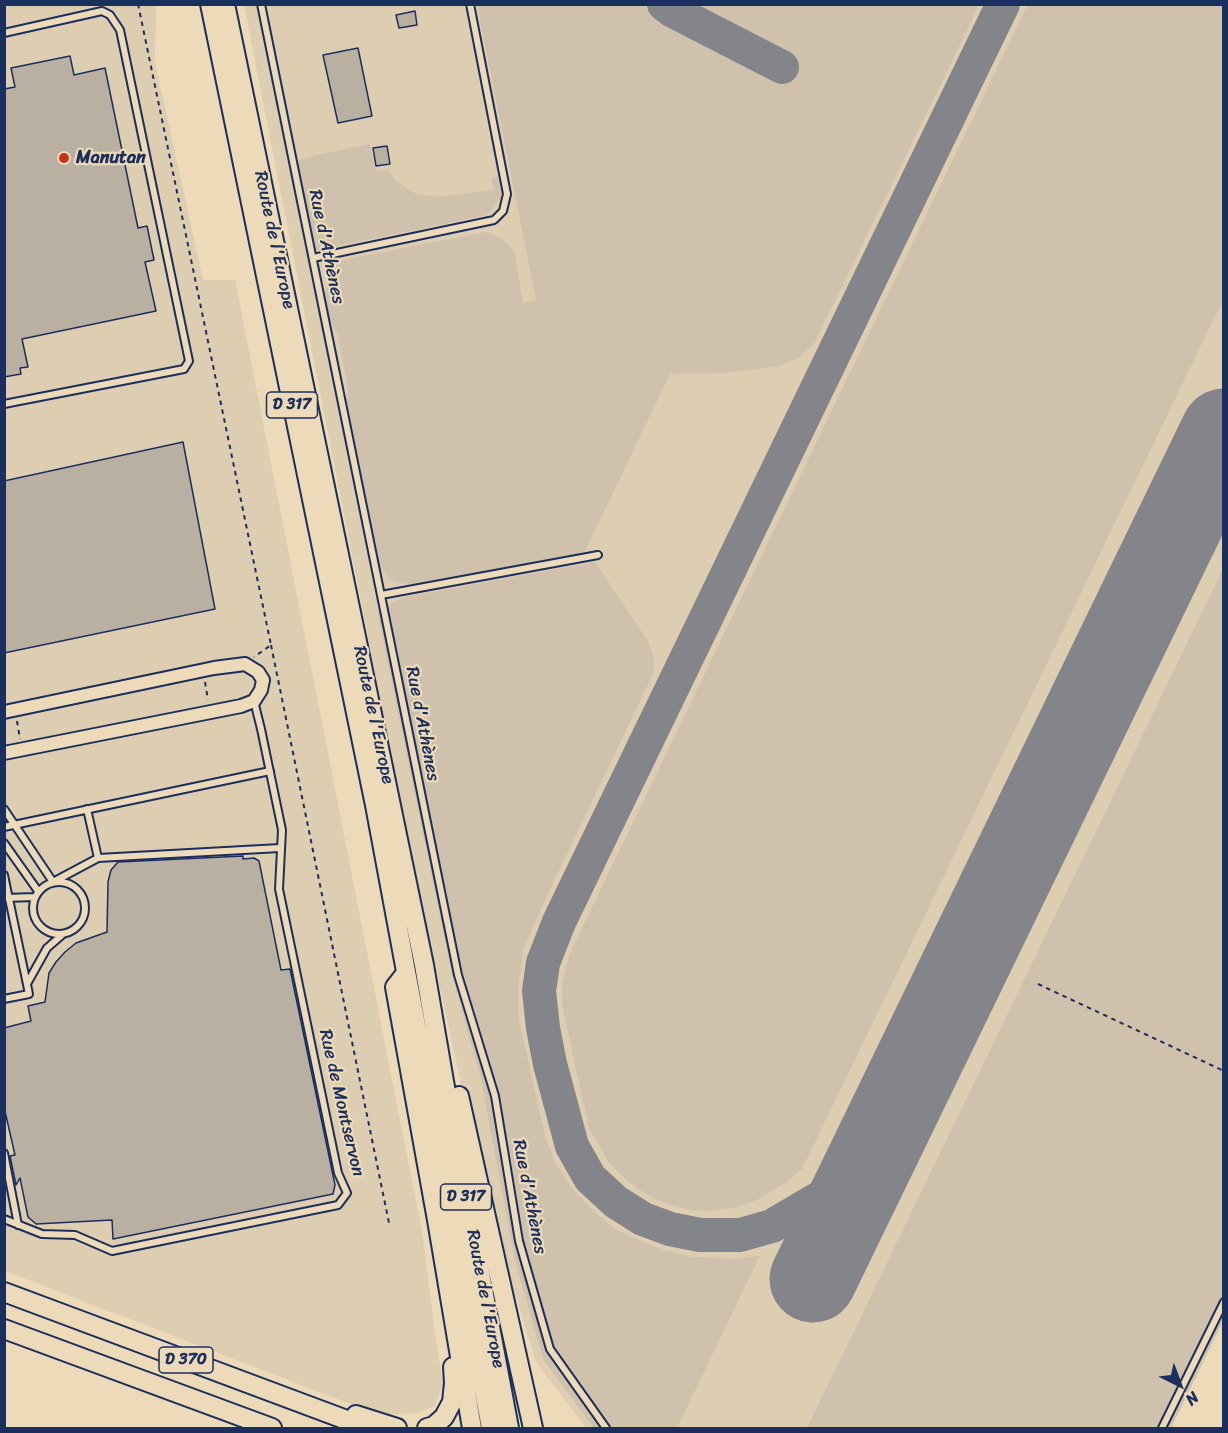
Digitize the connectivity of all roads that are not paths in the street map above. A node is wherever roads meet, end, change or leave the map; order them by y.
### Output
1 (210, 4) edge
2 (225, 4) edge
3 (261, 4) edge
4 (470, 4) edge
5 (4, 33) edge
6 (313, 258) junction
7 (4, 404) edge
8 (598, 555) dead end
9 (381, 595) junction
10 (254, 701) junction
11 (9, 710) edge
12 (4, 753) edge
13 (270, 771) junction
14 (4, 809) edge
15 (87, 809) junction
16 (15, 825) junction
17 (4, 827) edge
18 (4, 843) edge
19 (280, 848) junction
20 (98, 858) junction
21 (4, 875) edge
22 (53, 882) junction
23 (36, 894) junction
24 (7, 898) edge
25 (62, 934) junction
26 (424, 965) junction
27 (406, 973) junction
28 (27, 982) junction
29 (4, 999) edge
30 (4, 1153) edge
31 (4, 1220) edge
32 (18, 1225) junction
33 (448, 1284) junction
34 (4, 1292) edge
35 (1224, 1302) edge
36 (507, 1308) junction
37 (4, 1329) edge
38 (227, 1375) junction
39 (272, 1428) edge
40 (368, 1428) edge
41 (397, 1428) edge
42 (427, 1428) edge
43 (472, 1428) edge
44 (491, 1428) edge
45 (509, 1428) edge
46 (532, 1428) edge
47 (543, 1428) edge
48 (606, 1428) edge
49 (1162, 1428) edge

1 - 27 main road, Route de l'Europe / D 317
2 - 26 main road, Route de l'Europe / D 317
3 - 6 lane, Rue d'Athènes
4 - 6 lane
5 - 7 lane
6 - 9 lane, Rue d'Athènes
8 - 9 lane
9 - 48 lane, Rue d'Athènes
10 - 11 street
10 - 12 street
10 - 13 lane, Rue de Montservon
13 - 15 lane
13 - 19 lane, Rue de Montservon
14 - 16 lane
15 - 16 lane
15 - 20 lane
16 - 17 lane
16 - 22 lane
18 - 23 lane
19 - 20 lane
19 - 32 lane, Rue de Montservon
20 - 22 lane
21 - 24 lane
22 - 23 lane
22 - 25 lane
23 - 24 lane
23 - 25 lane
24 - 28 lane
25 - 28 lane
26 - 36 main road
26 - 45 main road, Route de l'Europe / D 317
27 - 33 main road
27 - 44 main road, Route de l'Europe / D 317
28 - 29 lane
30 - 32 lane
31 - 32 lane, Rue de Montservon
33 - 42 main road
33 - 43 main road
34 - 38 main road, D 370
35 - 49 lane
36 - 46 main road
36 - 47 main road
37 - 39 main road, D 370
38 - 40 main road, D 370
38 - 41 main road

